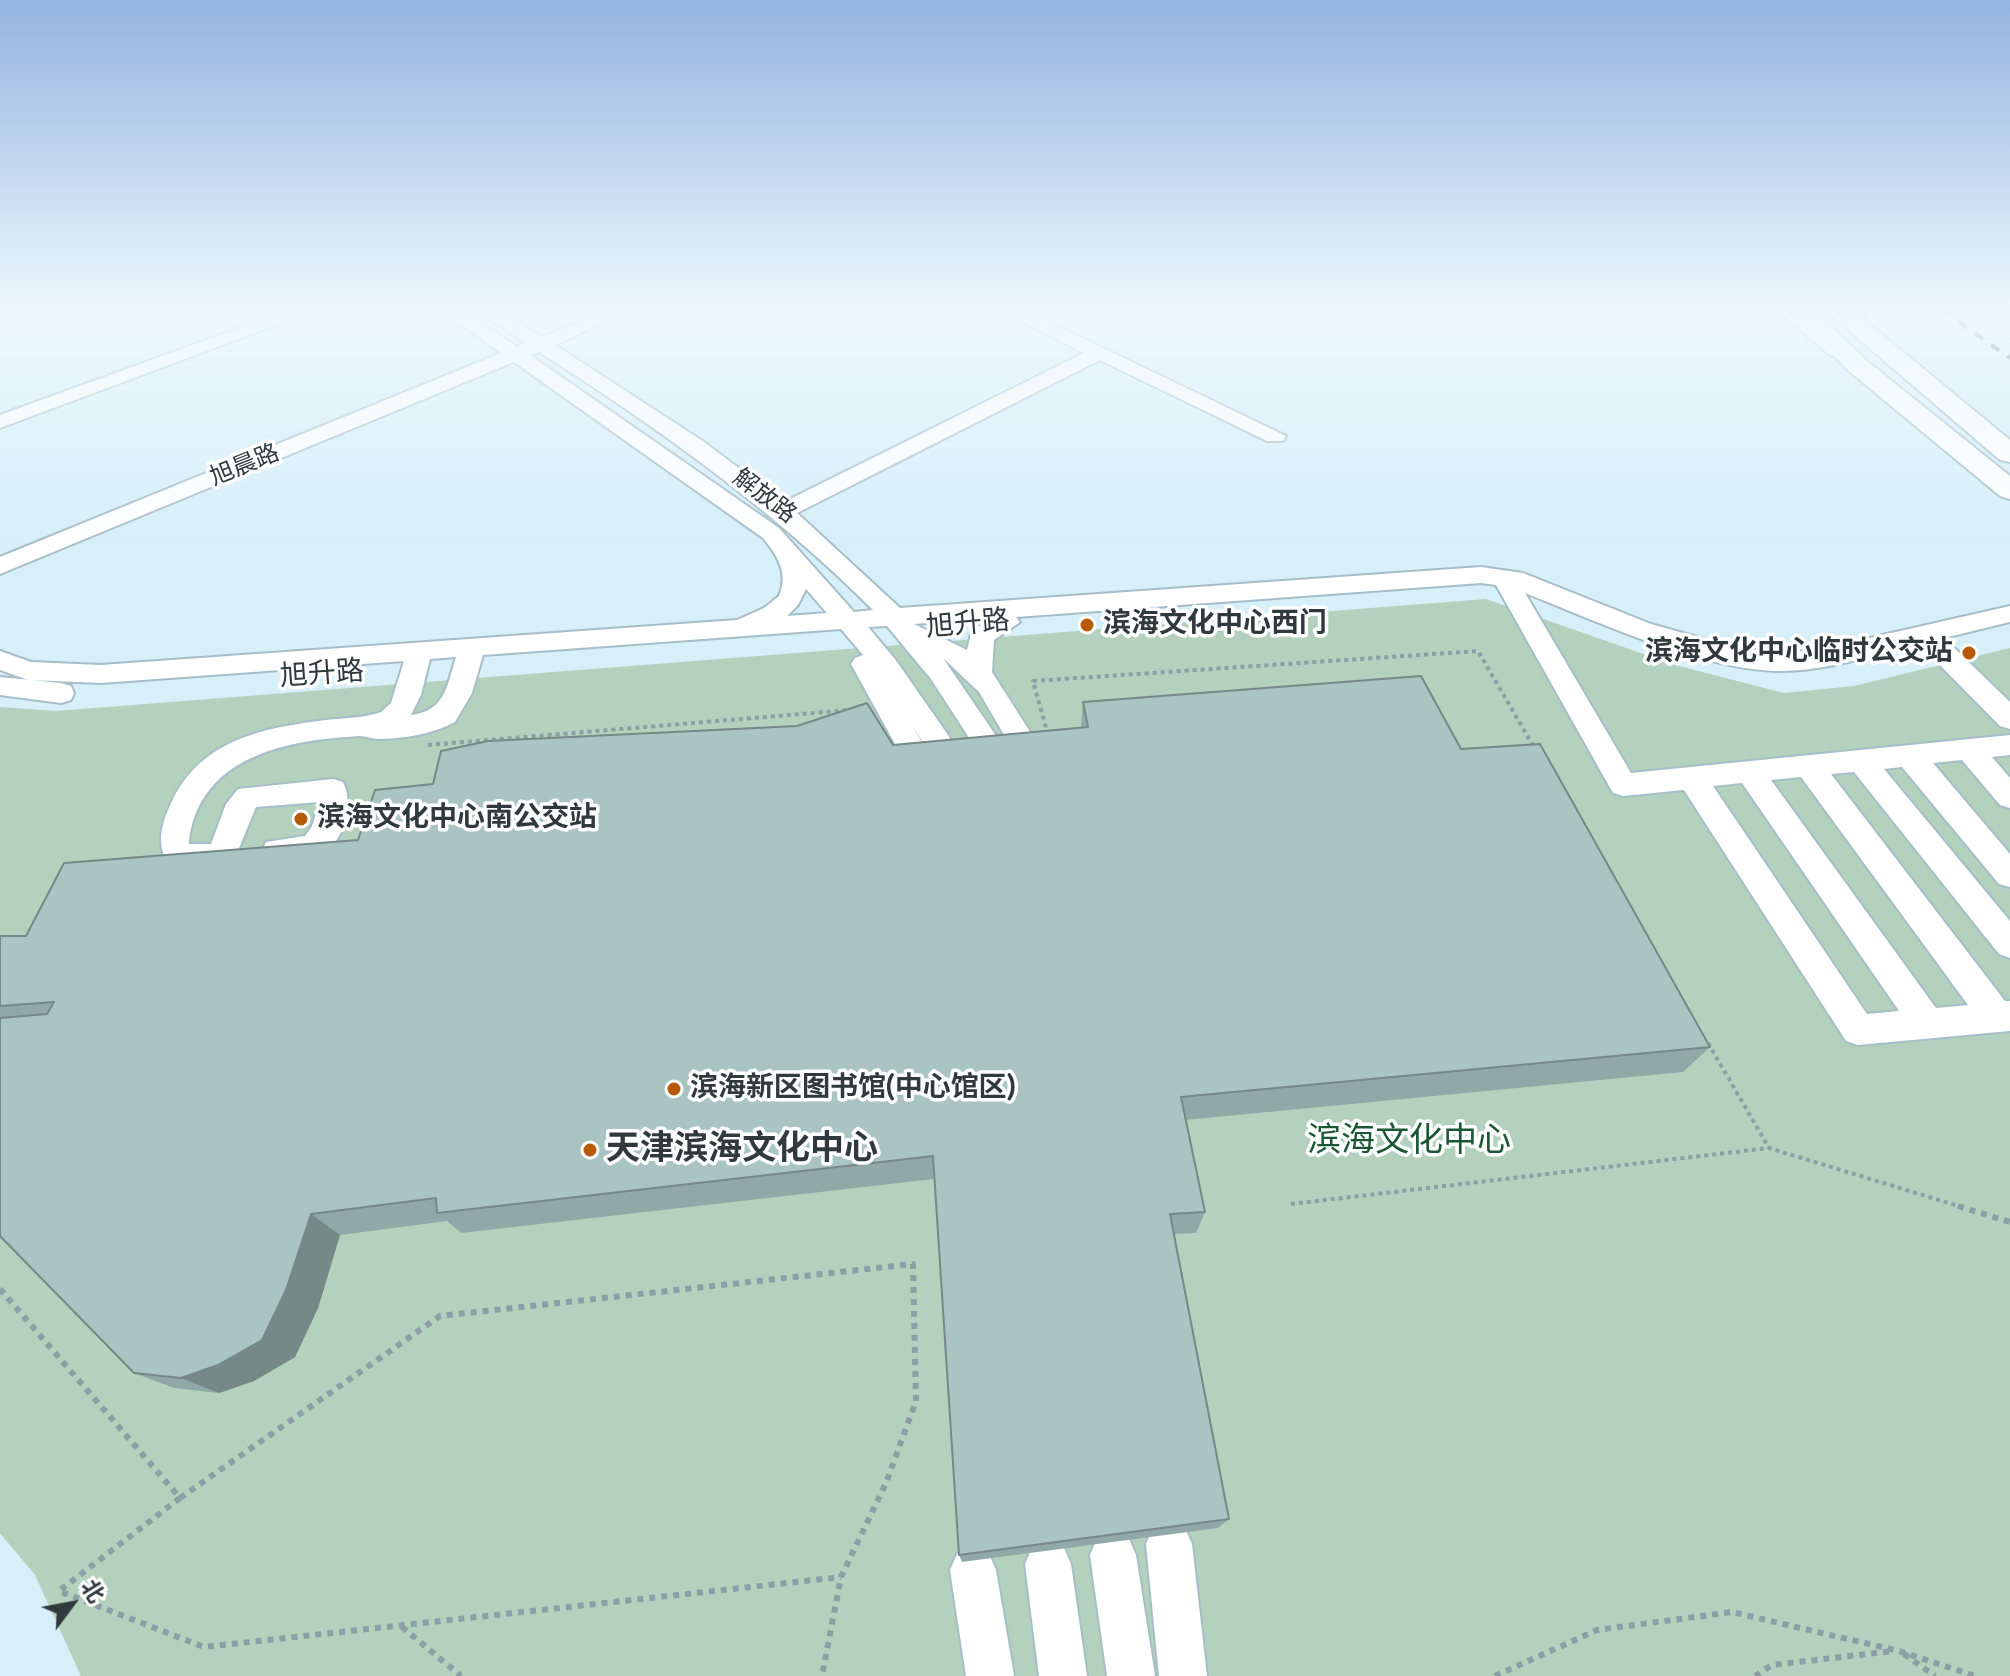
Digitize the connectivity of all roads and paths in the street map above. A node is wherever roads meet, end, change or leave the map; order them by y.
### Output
1 (66, 388) edge
2 (93, 388) edge
3 (435, 388) edge
4 (565, 388) edge
5 (607, 388) edge
6 (1029, 388) edge
7 (1174, 388) edge
8 (1885, 388) edge
9 (1931, 388) edge
10 (0, 412) edge
11 (0, 422) edge
12 (1275, 436) dead end
13 (2010, 454) edge
14 (2010, 490) edge
15 (784, 511) junction
16 (787, 552) junction
17 (0, 566) edge
18 (1507, 584) junction
19 (2010, 614) edge
20 (1007, 622) junction
21 (900, 623) junction
22 (855, 628) junction
23 (2010, 629) edge
24 (726, 630) junction
25 (1938, 643) junction
26 (470, 657) junction
27 (0, 660) edge
28 (416, 661) junction
29 (979, 672) junction
30 (0, 686) edge
31 (2010, 701) edge
32 (860, 709) edge
33 (2010, 719) edge
34 (1020, 738) edge
35 (938, 742) edge
36 (987, 743) edge
37 (2010, 745) edge
38 (425, 746) dead end
39 (910, 746) edge
40 (1051, 747) edge
41 (1968, 749) junction
42 (1909, 755) junction
43 (1861, 760) junction
44 (1543, 762) edge
45 (1808, 765) junction
46 (1749, 772) junction
47 (1692, 778) junction
48 (2010, 797) edge
49 (221, 856) edge
50 (187, 859) junction
51 (2010, 875) edge
52 (2010, 944) edge
53 (2004, 1016) edge
54 (1927, 1023) junction
55 (1704, 1038) edge
56 (1769, 1148) junction
57 (1291, 1204) dead end
58 (2010, 1222) edge
59 (0, 1289) edge
60 (180, 1498) junction
61 (1169, 1544) edge
62 (1113, 1555) edge
63 (1048, 1564) edge
64 (973, 1570) edge
65 (841, 1577) junction
66 (402, 1627) junction
67 (1899, 1651) junction
68 (461, 1676) edge
69 (822, 1676) edge
70 (990, 1676) edge
71 (1063, 1676) edge
72 (1131, 1676) edge
73 (1183, 1676) edge
74 (1495, 1676) edge
75 (1755, 1676) edge
76 (1935, 1676) edge
77 (1975, 1676) edge

1 - 10 street
2 - 11 street
3 - 17 street, 旭晨路
4 - 16 street, 解放路
5 - 15 street, 解放路
6 - 15 street
7 - 12 street
8 - 14 main road
9 - 13 main road
15 - 21 street, 解放路
16 - 22 street, 解放路
16 - 24 street
18 - 20 street, 旭升路
18 - 21 street, 旭升路
18 - 25 street, 旭升路
18 - 47 street
19 - 25 street
20 - 21 street, 旭升路
20 - 29 street
21 - 22 street, 旭升路
21 - 29 street
21 - 36 street, 解放路
22 - 24 street, 旭升路
22 - 26 street, 旭升路
22 - 35 street, 解放路
22 - 39 street
23 - 25 street
24 - 26 street, 旭升路
25 - 31 street
25 - 33 street
26 - 28 street, 旭升路
26 - 50 street
27 - 28 street, 旭升路
28 - 30 street, 旭升路
28 - 50 street
29 - 34 street
32 - 38 path
37 - 41 street
40 - 44 path
41 - 42 street
41 - 48 street
42 - 43 street
42 - 51 street
43 - 45 street
43 - 52 street
45 - 46 street
45 - 53 street
46 - 47 street
46 - 54 street
47 - 54 street
49 - 50 street
53 - 54 street
55 - 56 path
56 - 57 path
56 - 58 path
59 - 60 path
60 - 65 path
60 - 66 path
61 - 73 street
62 - 72 street
63 - 71 street
64 - 70 street
65 - 66 path
65 - 69 path
66 - 68 path
67 - 74 path
67 - 75 path
67 - 76 path
67 - 77 path

